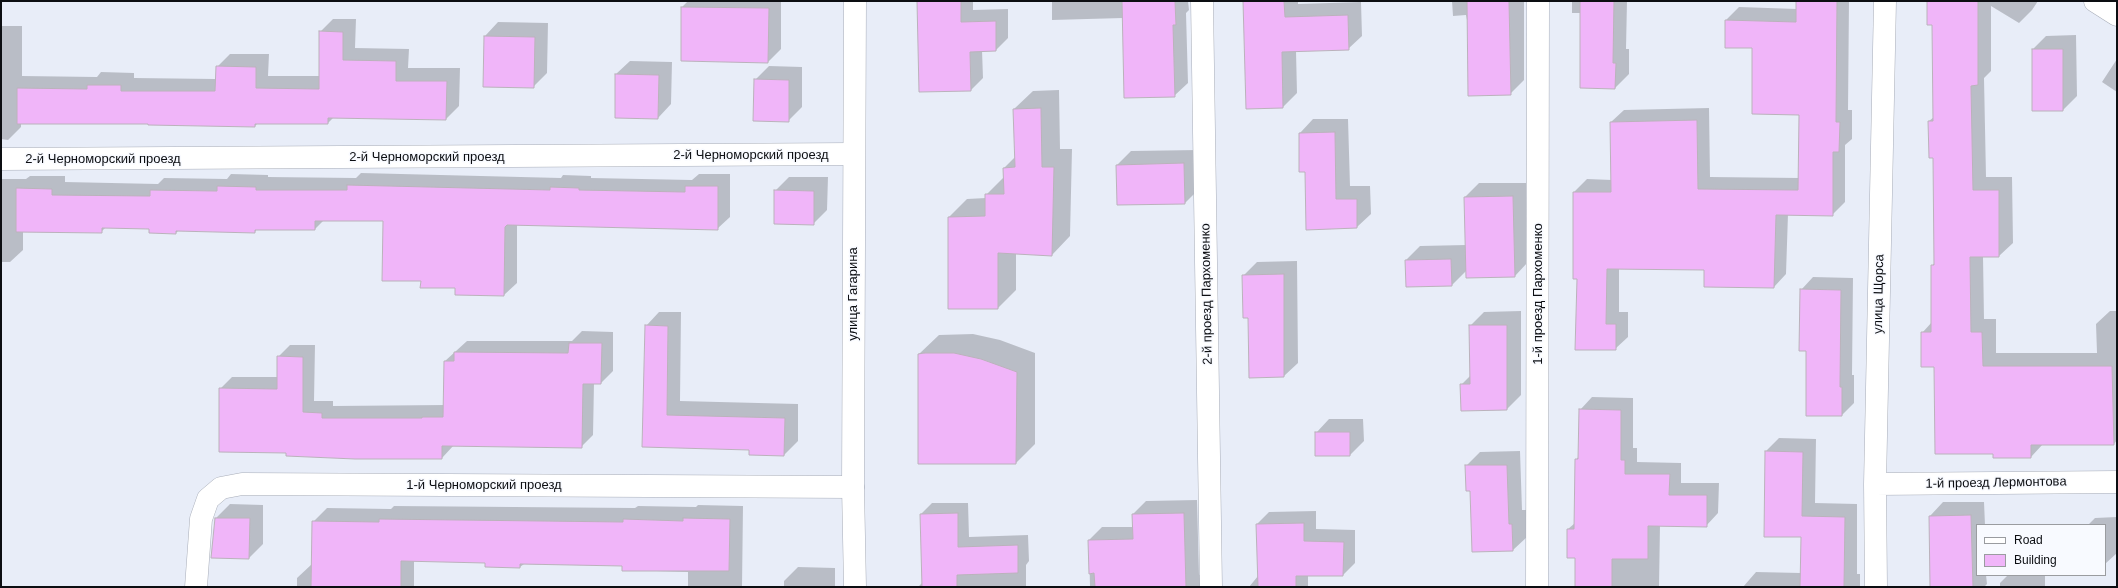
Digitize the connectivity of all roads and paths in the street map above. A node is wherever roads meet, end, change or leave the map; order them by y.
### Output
1 (855, 1) edge
2 (1202, 1) edge
3 (1538, 1) edge
4 (1885, 1) edge
5 (2095, 1) edge
6 (2117, 15) edge
7 (853, 154) junction
8 (1, 159) edge
9 (2117, 482) edge
10 (1875, 484) junction
11 (853, 487) junction
12 (196, 587) edge
13 (855, 587) edge
14 (1211, 587) edge
15 (1537, 587) edge
16 (1876, 587) edge

1 - 7 street, улица Гагарина
2 - 14 street, 2-й проезд Пархоменко
3 - 15 street, 1-й проезд Пархоменко
4 - 10 street, улица Щорса
5 - 6 street
7 - 8 street, 2-й Черноморский проезд
7 - 11 street, улица Гагарина
9 - 10 street, 1-й проезд Лермонтова
10 - 16 street, улица Щорса
11 - 12 street, 1-й Черноморский проезд
11 - 13 street, улица Гагарина

